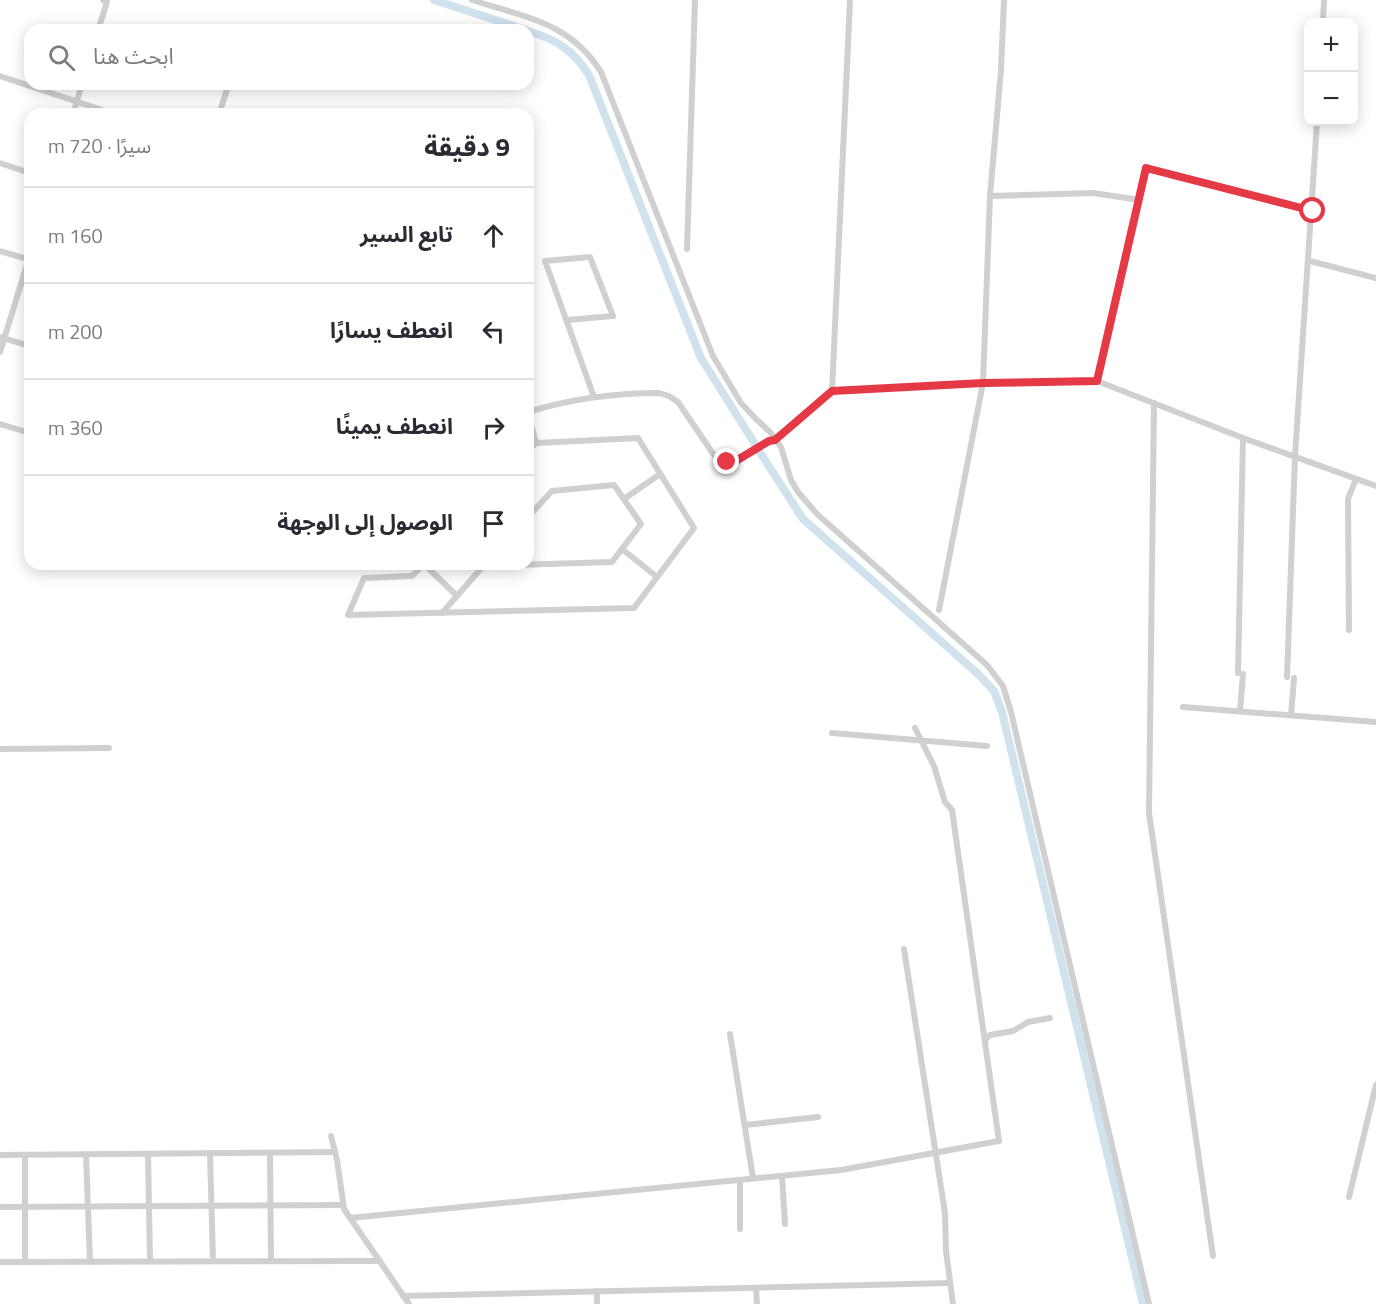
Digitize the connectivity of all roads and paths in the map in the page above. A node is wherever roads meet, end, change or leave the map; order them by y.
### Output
1 (103, 0) edge
2 (472, 0) edge
3 (695, 0) edge
4 (850, 0) edge
5 (1004, 0) edge
6 (1324, 0) edge
7 (1323, 18) edge
8 (100, 24) edge
9 (0, 76) edge
10 (24, 84) edge
11 (41, 90) edge
12 (80, 90) edge
13 (227, 90) edge
14 (77, 102) junction
15 (75, 108) edge
16 (96, 108) edge
17 (221, 108) edge
18 (1317, 126) edge
19 (0, 163) edge
20 (24, 171) edge
21 (990, 196) junction
22 (1140, 200) junction
23 (1313, 211) junction
24 (687, 249) dead end
25 (0, 251) edge
26 (24, 257) edge
27 (1310, 261) junction
28 (24, 273) edge
29 (1376, 278) edge
30 (567, 320) junction
31 (2, 337) edge
32 (24, 344) edge
33 (0, 352) edge
34 (1097, 381) junction
35 (983, 383) junction
36 (832, 391) junction
37 (594, 398) junction
38 (1154, 403) junction
39 (534, 411) edge
40 (0, 424) edge
41 (24, 432) edge
42 (534, 435) edge
43 (1243, 438) junction
44 (772, 440) junction
45 (536, 442) junction
46 (534, 444) edge
47 (1295, 456) junction
48 (660, 474) junction
49 (1356, 479) junction
50 (1376, 486) edge
51 (624, 499) junction
52 (534, 510) edge
53 (622, 549) junction
54 (534, 564) edge
55 (418, 570) edge
56 (430, 570) edge
57 (480, 570) edge
58 (657, 577) junction
59 (457, 596) junction
60 (939, 610) dead end
61 (442, 613) junction
62 (1348, 630) dead end
63 (1183, 706) dead end
64 (1240, 711) junction
65 (1291, 715) junction
66 (1376, 722) edge
67 (915, 728) dead end
68 (832, 733) dead end
69 (921, 741) junction
70 (987, 746) dead end
71 (109, 748) dead end
72 (0, 749) edge
73 (904, 949) dead end
74 (1050, 1018) dead end
75 (730, 1034) dead end
76 (985, 1040) junction
77 (1376, 1085) edge
78 (818, 1117) dead end
79 (745, 1125) junction
80 (331, 1136) dead end
81 (335, 1152) junction
82 (936, 1152) junction
83 (210, 1153) junction
84 (270, 1153) junction
85 (86, 1154) junction
86 (148, 1154) junction
87 (0, 1155) edge
88 (25, 1155) junction
89 (782, 1176) junction
90 (753, 1178) junction
91 (740, 1180) junction
92 (1349, 1197) dead end
93 (343, 1205) junction
94 (150, 1206) junction
95 (211, 1206) junction
96 (271, 1206) junction
97 (0, 1207) edge
98 (26, 1207) junction
99 (89, 1207) junction
100 (350, 1218) junction
101 (785, 1224) dead end
102 (740, 1229) dead end
103 (1213, 1256) dead end
104 (150, 1261) junction
105 (213, 1261) junction
106 (271, 1261) junction
107 (380, 1261) junction
108 (0, 1262) edge
109 (25, 1262) junction
110 (90, 1262) junction
111 (951, 1284) junction
112 (756, 1287) junction
113 (597, 1291) junction
114 (403, 1296) junction
115 (409, 1304) edge
116 (597, 1304) edge
117 (757, 1304) edge
118 (953, 1304) edge
119 (1149, 1304) edge

1 - 8 street
2 - 44 street
3 - 24 street
4 - 36 street
5 - 21 street
6 - 7 street
9 - 10 street
11 - 14 street
12 - 14 street
13 - 17 street
14 - 15 street
14 - 16 street
18 - 23 street
19 - 20 street
21 - 22 street
21 - 35 street
22 - 23 street
22 - 34 street
23 - 27 street
25 - 26 street
27 - 29 street
27 - 47 street
28 - 31 street
30 - 30 street
30 - 37 street
31 - 32 street
31 - 33 street
34 - 35 street
34 - 38 street
35 - 36 street
35 - 60 street
36 - 44 street
37 - 39 street
37 - 44 street
38 - 43 street
38 - 103 street
40 - 41 street
42 - 45 street
43 - 47 street
43 - 64 street
44 - 119 street
45 - 46 street
45 - 48 street
47 - 49 street
47 - 65 street
48 - 51 street
48 - 58 street
49 - 50 street
49 - 62 street
51 - 52 street
51 - 53 street
53 - 54 street
53 - 58 street
55 - 61 street
56 - 59 street
57 - 59 street
58 - 61 street
59 - 61 street
63 - 64 street
64 - 65 street
65 - 66 street
67 - 69 street
68 - 69 street
69 - 70 street
69 - 76 street
71 - 72 street
73 - 82 street
74 - 76 street
75 - 79 street
76 - 82 street
77 - 92 street
78 - 79 street
79 - 90 street
80 - 81 street
81 - 84 street
81 - 93 street
82 - 89 street
82 - 111 street
83 - 84 street
83 - 86 street
83 - 95 street
84 - 96 street
85 - 86 street
85 - 88 street
85 - 99 street
86 - 94 street
87 - 88 street
88 - 98 street
89 - 90 street
89 - 101 street
90 - 91 street
91 - 100 street
91 - 102 street
93 - 96 street
93 - 100 street
94 - 95 street
94 - 99 street
94 - 104 street
95 - 96 street
95 - 105 street
96 - 106 street
97 - 98 street
98 - 99 street
98 - 109 street
99 - 110 street
100 - 107 street
104 - 105 street
104 - 110 street
105 - 106 street
106 - 107 street
107 - 114 street
108 - 109 street
109 - 110 street
111 - 112 street
111 - 118 street
112 - 113 street
112 - 117 street
113 - 114 street
113 - 116 street
114 - 115 street

